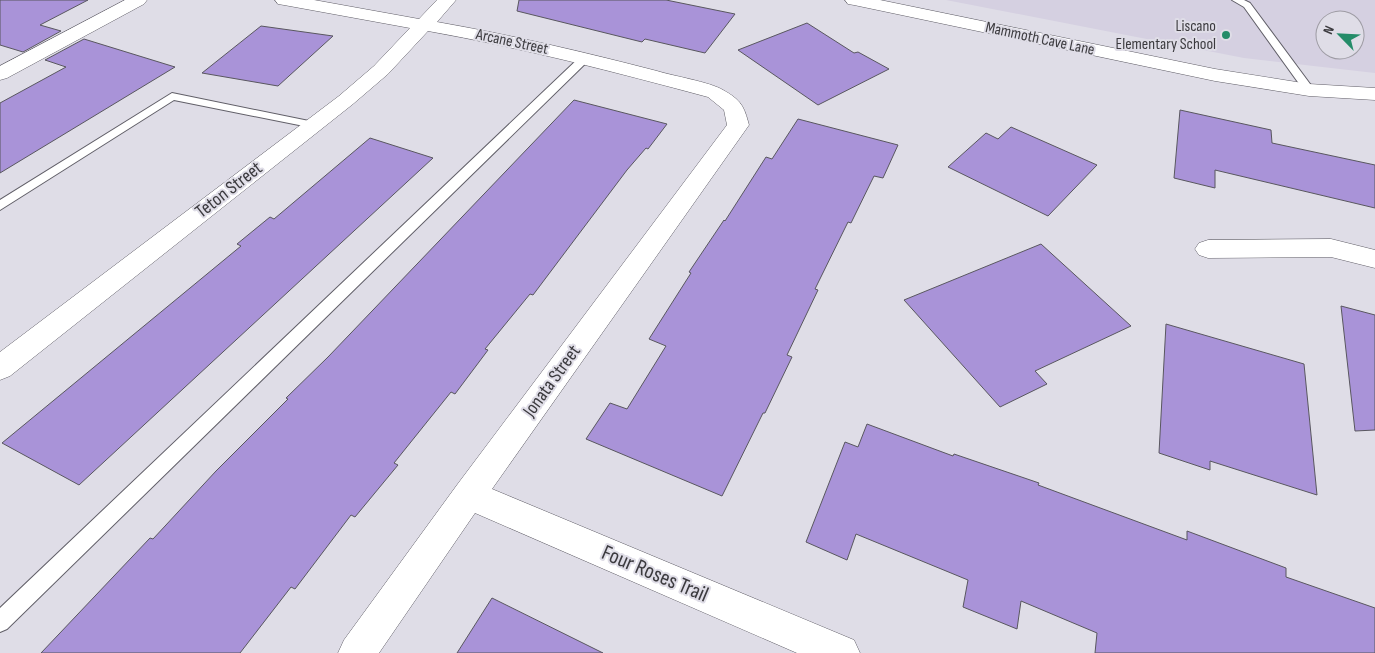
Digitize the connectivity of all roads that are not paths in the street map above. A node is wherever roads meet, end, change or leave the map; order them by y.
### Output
1 (138, 0) edge
2 (284, 0) edge
3 (447, 0) edge
4 (854, 0) edge
5 (1237, 0) edge
6 (424, 24) junction
7 (586, 58) junction
8 (0, 74) edge
9 (1309, 90) junction
10 (1375, 94) edge
11 (734, 107) joint
12 (314, 124) junction
13 (0, 206) edge
14 (1208, 249) dead end
15 (1375, 259) edge
16 (0, 368) edge
17 (469, 495) junction
18 (0, 622) edge
19 (356, 653) edge
20 (841, 653) edge

1 - 8 street
2 - 6 street, Arcane Street
3 - 6 street, Teton Street
4 - 9 street, Mammoth Cave Lane
5 - 9 lane
6 - 7 street, Arcane Street
6 - 12 street, Teton Street
7 - 11 street, Arcane Street
7 - 18 lane
9 - 10 street, Mammoth Cave Lane
11 - 17 street, Jonata Street
12 - 13 lane
12 - 16 street, Teton Street
14 - 15 street
17 - 19 street, Jonata Street
17 - 20 street, Four Roses Trail

